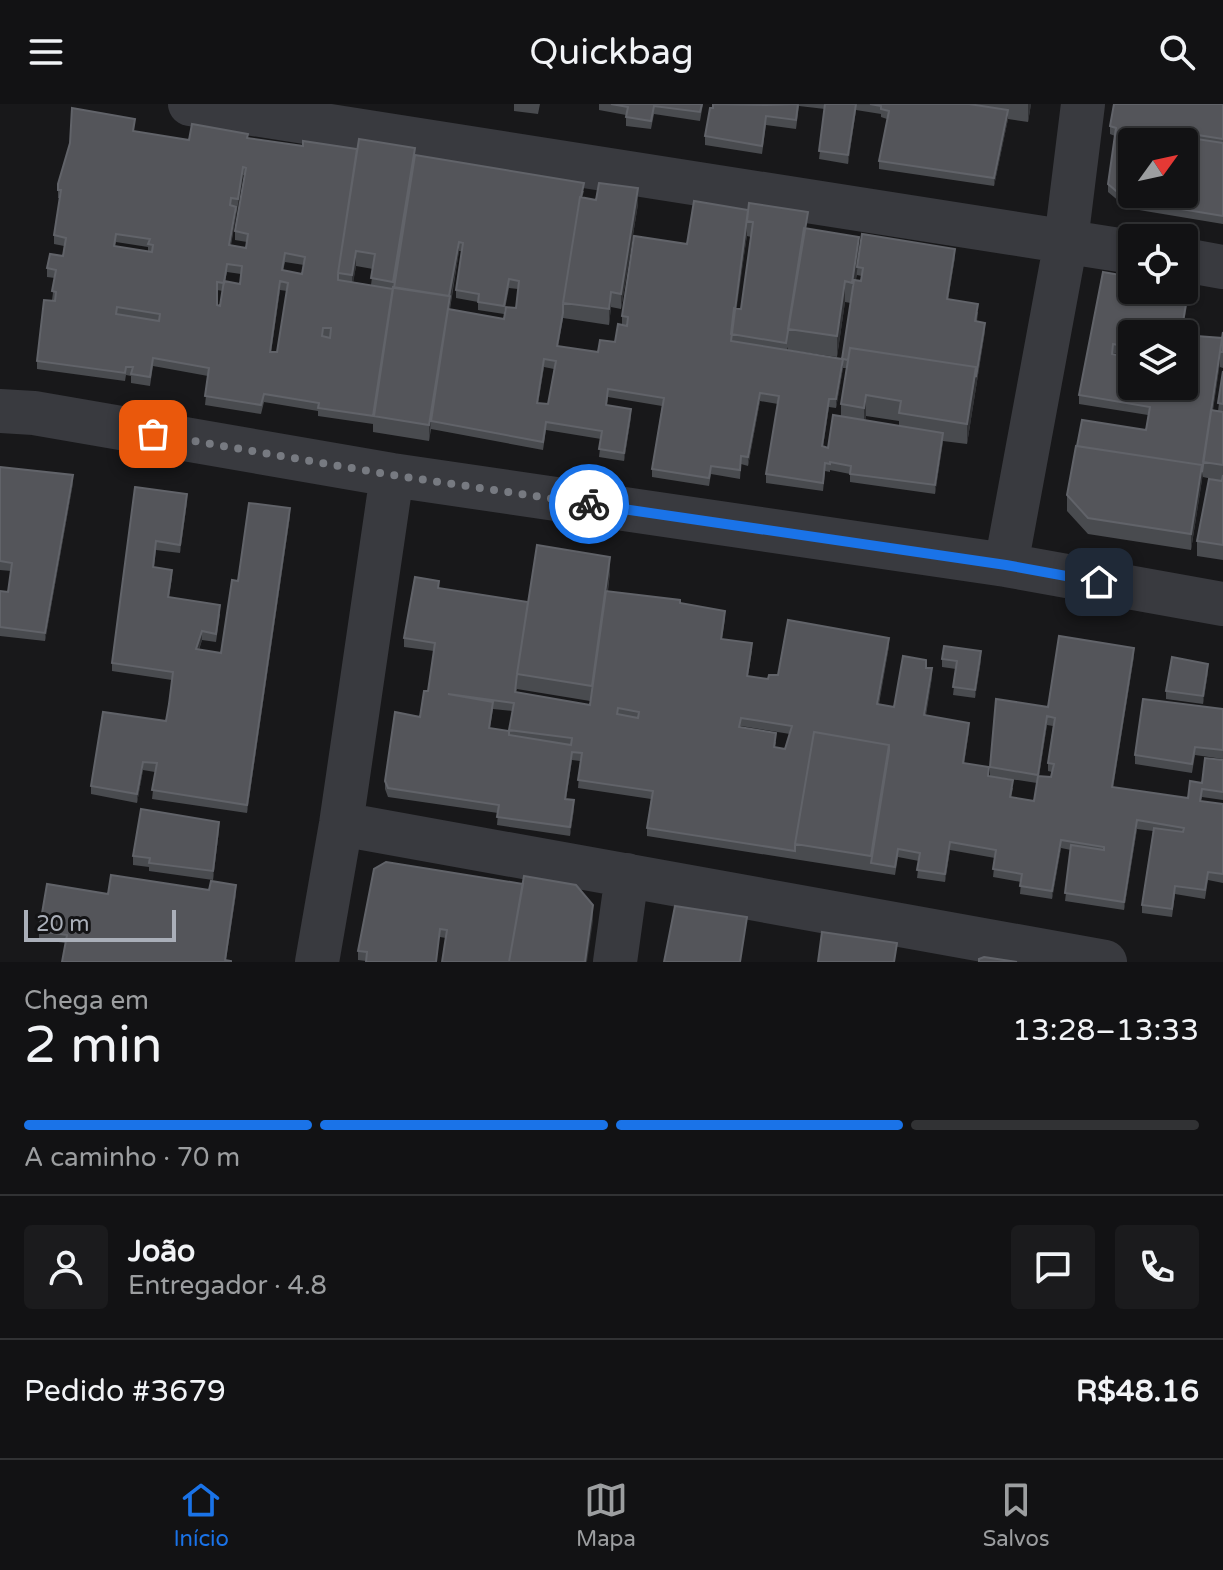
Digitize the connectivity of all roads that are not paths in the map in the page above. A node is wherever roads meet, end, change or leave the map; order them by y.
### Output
1 (190, 104) edge
2 (1083, 104) edge
3 (1066, 241) junction
4 (1118, 250) edge
5 (1198, 263) edge
6 (1223, 267) edge
7 (0, 411) edge
8 (392, 475) junction
9 (1006, 565) junction
10 (1223, 604) edge
11 (341, 824) junction
12 (627, 875) junction
13 (930, 946) edge
14 (317, 962) edge
15 (615, 962) edge
16 (1105, 962) edge

1 - 3 street
2 - 3 street
3 - 4 street
3 - 9 street
5 - 6 street
7 - 8 street
8 - 9 street
8 - 11 street
9 - 10 street
11 - 12 street
11 - 14 street
12 - 13 street
12 - 15 street
13 - 16 street

